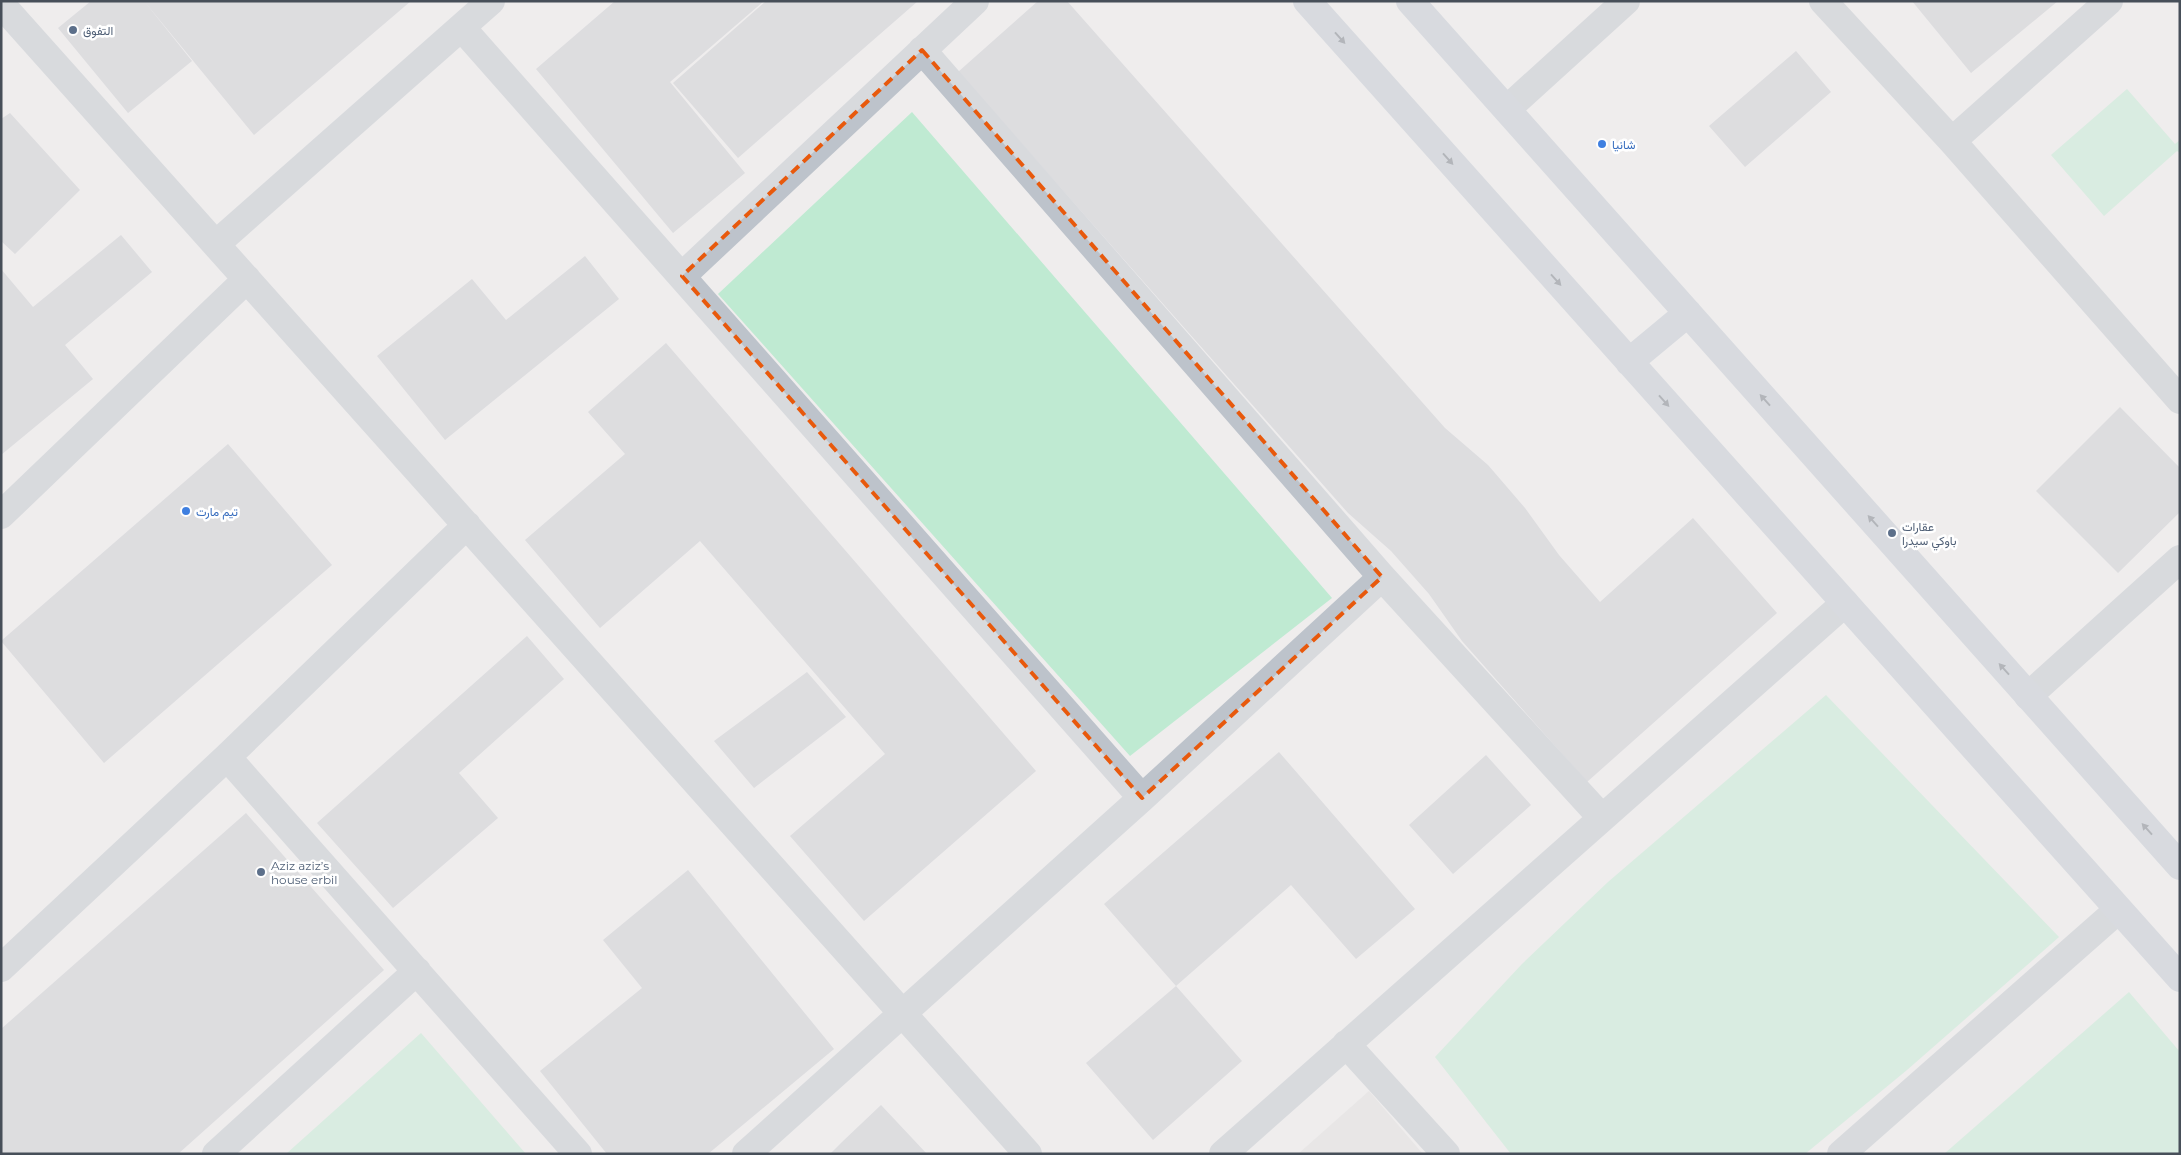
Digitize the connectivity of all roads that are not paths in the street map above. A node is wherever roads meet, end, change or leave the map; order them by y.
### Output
1 (491, 1) edge
2 (975, 1) edge
3 (1307, 1) edge
4 (1410, 1) edge
5 (1626, 1) edge
6 (1823, 1) edge
7 (2109, 1) edge
8 (1, 4) edge
9 (462, 28) junction
10 (922, 50) junction
11 (1506, 109) junction
12 (1952, 141) junction
13 (216, 244) junction
14 (682, 276) junction
15 (247, 279) junction
16 (1688, 313) junction
17 (1629, 362) junction
18 (2180, 400) edge
19 (5, 503) edge
20 (467, 525) junction
21 (2180, 559) edge
22 (1382, 577) junction
23 (1845, 603) junction
24 (2028, 696) junction
25 (226, 757) junction
26 (1142, 798) junction
27 (1602, 818) junction
28 (2180, 866) edge
29 (2118, 910) junction
30 (1, 968) edge
31 (417, 971) junction
32 (2180, 978) edge
33 (902, 1012) junction
34 (1346, 1044) junction
35 (216, 1154) edge
36 (578, 1154) edge
37 (746, 1154) edge
38 (1028, 1154) edge
39 (1223, 1154) edge
40 (1446, 1154) edge
41 (1841, 1154) edge

1 - 9 street
2 - 10 street
3 -> 17 street
4 - 11 street
5 - 11 street
6 - 12 street
7 - 12 street
8 - 13 street
9 - 13 street
9 - 14 street
10 - 14 street
10 - 22 street
11 - 16 street
12 - 18 street
13 - 15 street
14 - 26 street
15 - 19 street
15 - 20 street
16 - 17 street
24 -> 16 street
17 -> 23 street
20 - 25 street
20 - 33 street
21 - 24 street
22 - 26 street
22 - 27 street
23 - 27 street
23 - 29 street
28 -> 24 street
25 - 30 street
25 - 31 street
26 - 33 street
27 - 34 street
29 - 32 street
29 - 41 street
31 - 35 street
31 - 36 street
33 - 37 street
33 - 38 street
34 - 39 street
34 - 40 street

